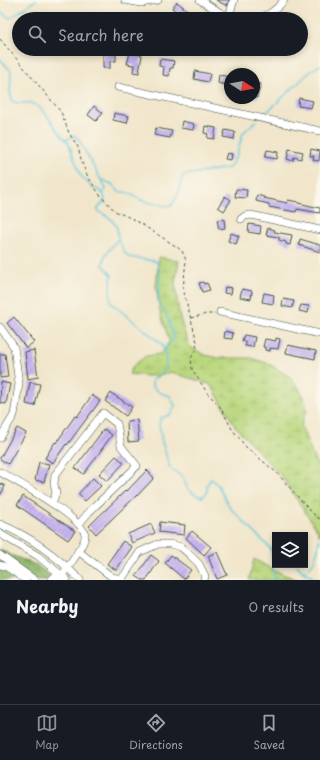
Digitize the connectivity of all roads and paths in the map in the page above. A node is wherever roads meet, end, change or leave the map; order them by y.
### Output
1 (126, 0) edge
2 (158, 0) edge
3 (200, 0) edge
4 (234, 0) edge
5 (284, 0) edge
6 (218, 12) edge
7 (230, 12) edge
8 (273, 12) edge
9 (0, 39) edge
10 (12, 53) edge
11 (14, 56) edge
12 (118, 87) dead end
13 (320, 130) edge
14 (241, 219) dead end
15 (320, 230) edge
16 (220, 312) joint
17 (191, 318) junction
18 (0, 327) edge
19 (320, 334) edge
20 (0, 438) edge
21 (0, 472) edge
22 (52, 504) junction
23 (320, 519) edge
24 (0, 524) edge
25 (79, 524) junction
26 (0, 534) edge
27 (78, 551) junction
28 (0, 555) edge
29 (4, 564) edge
30 (67, 567) junction
31 (24, 577) edge
32 (62, 578) edge
33 (121, 579) edge
34 (35, 580) edge
35 (51, 580) edge
36 (80, 580) edge
37 (204, 580) edge

1 - 2 street
3 - 6 street
4 - 7 street
5 - 8 street
9 - 10 path
11 - 17 path
12 - 13 street
14 - 15 street
16 - 17 path
16 - 19 street
17 - 23 path
18 - 20 street
21 - 22 street
22 - 25 street
22 - 25 street
24 - 30 street
25 - 27 street
26 - 32 street
27 - 30 street
27 - 33 street
28 - 29 street
29 - 31 street
30 - 32 street
30 - 36 street
31 - 34 street
32 - 35 street
33 - 37 street

